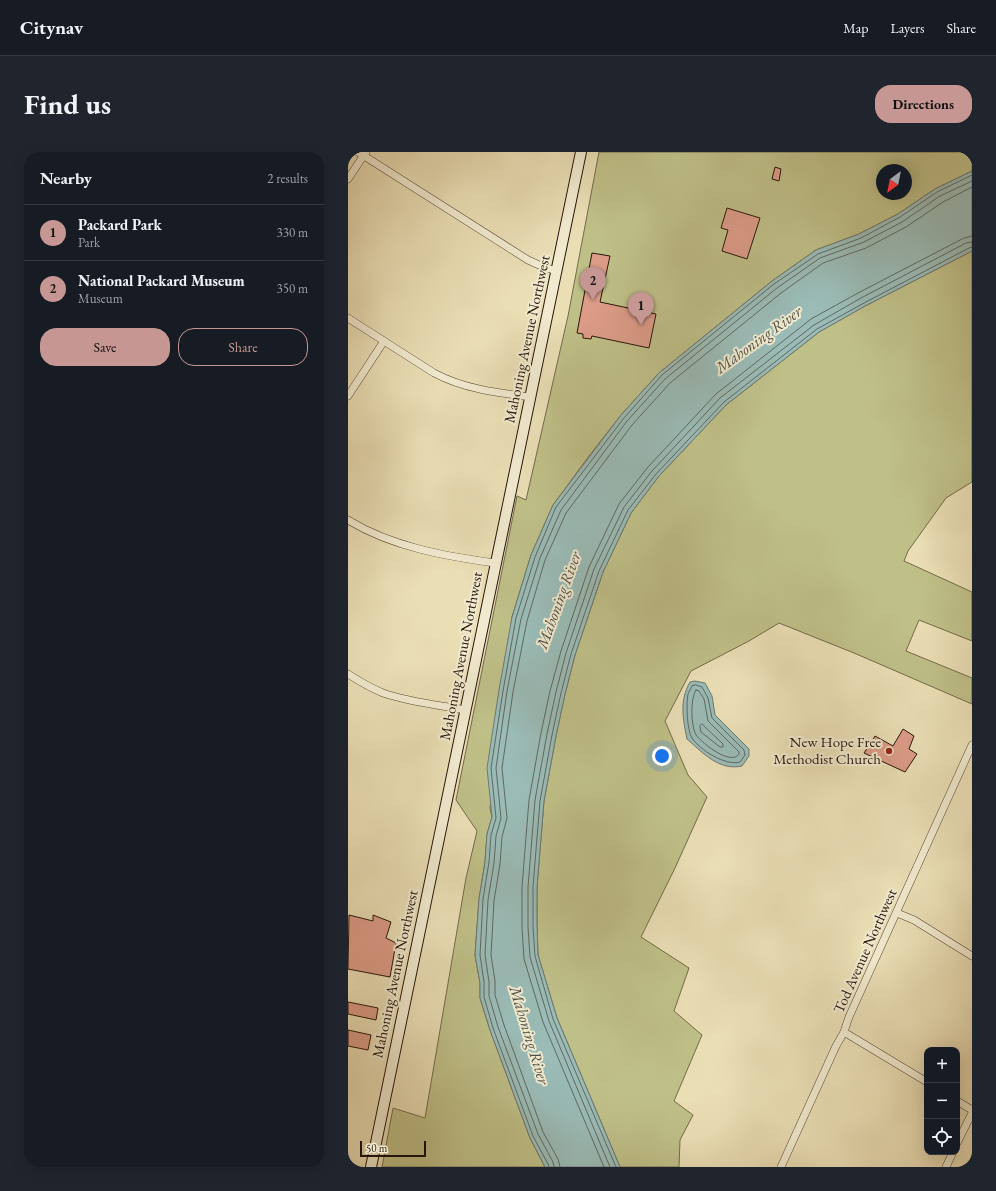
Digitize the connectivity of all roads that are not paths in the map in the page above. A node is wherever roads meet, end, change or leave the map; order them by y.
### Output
1 (581, 152) edge
2 (362, 153) edge
3 (348, 179) edge
4 (556, 271) junction
5 (348, 318) edge
6 (384, 341) junction
7 (348, 396) edge
8 (531, 397) junction
9 (348, 520) edge
10 (495, 563) junction
11 (348, 674) edge
12 (465, 710) junction
13 (972, 745) edge
14 (897, 913) junction
15 (972, 956) edge
16 (844, 1032) junction
17 (924, 1080) edge
18 (960, 1103) edge
19 (972, 1110) edge
20 (972, 1113) edge
21 (960, 1137) edge
22 (952, 1155) edge
23 (370, 1167) edge
24 (781, 1167) edge
25 (946, 1167) edge

1 - 4 main road, Mahoning Avenue Northwest
2 - 3 street
2 - 4 street
4 - 8 main road, Mahoning Avenue Northwest
5 - 6 street
6 - 7 street
6 - 8 street
8 - 10 main road, Mahoning Avenue Northwest
9 - 10 street
10 - 12 main road, Mahoning Avenue Northwest
11 - 12 street
12 - 23 main road, Mahoning Avenue Northwest
13 - 14 street, Tod Avenue Northwest
14 - 15 street
14 - 16 street, Tod Avenue Northwest
16 - 17 street
16 - 24 street, Tod Avenue Northwest
18 - 19 street
20 - 21 street
22 - 25 street

